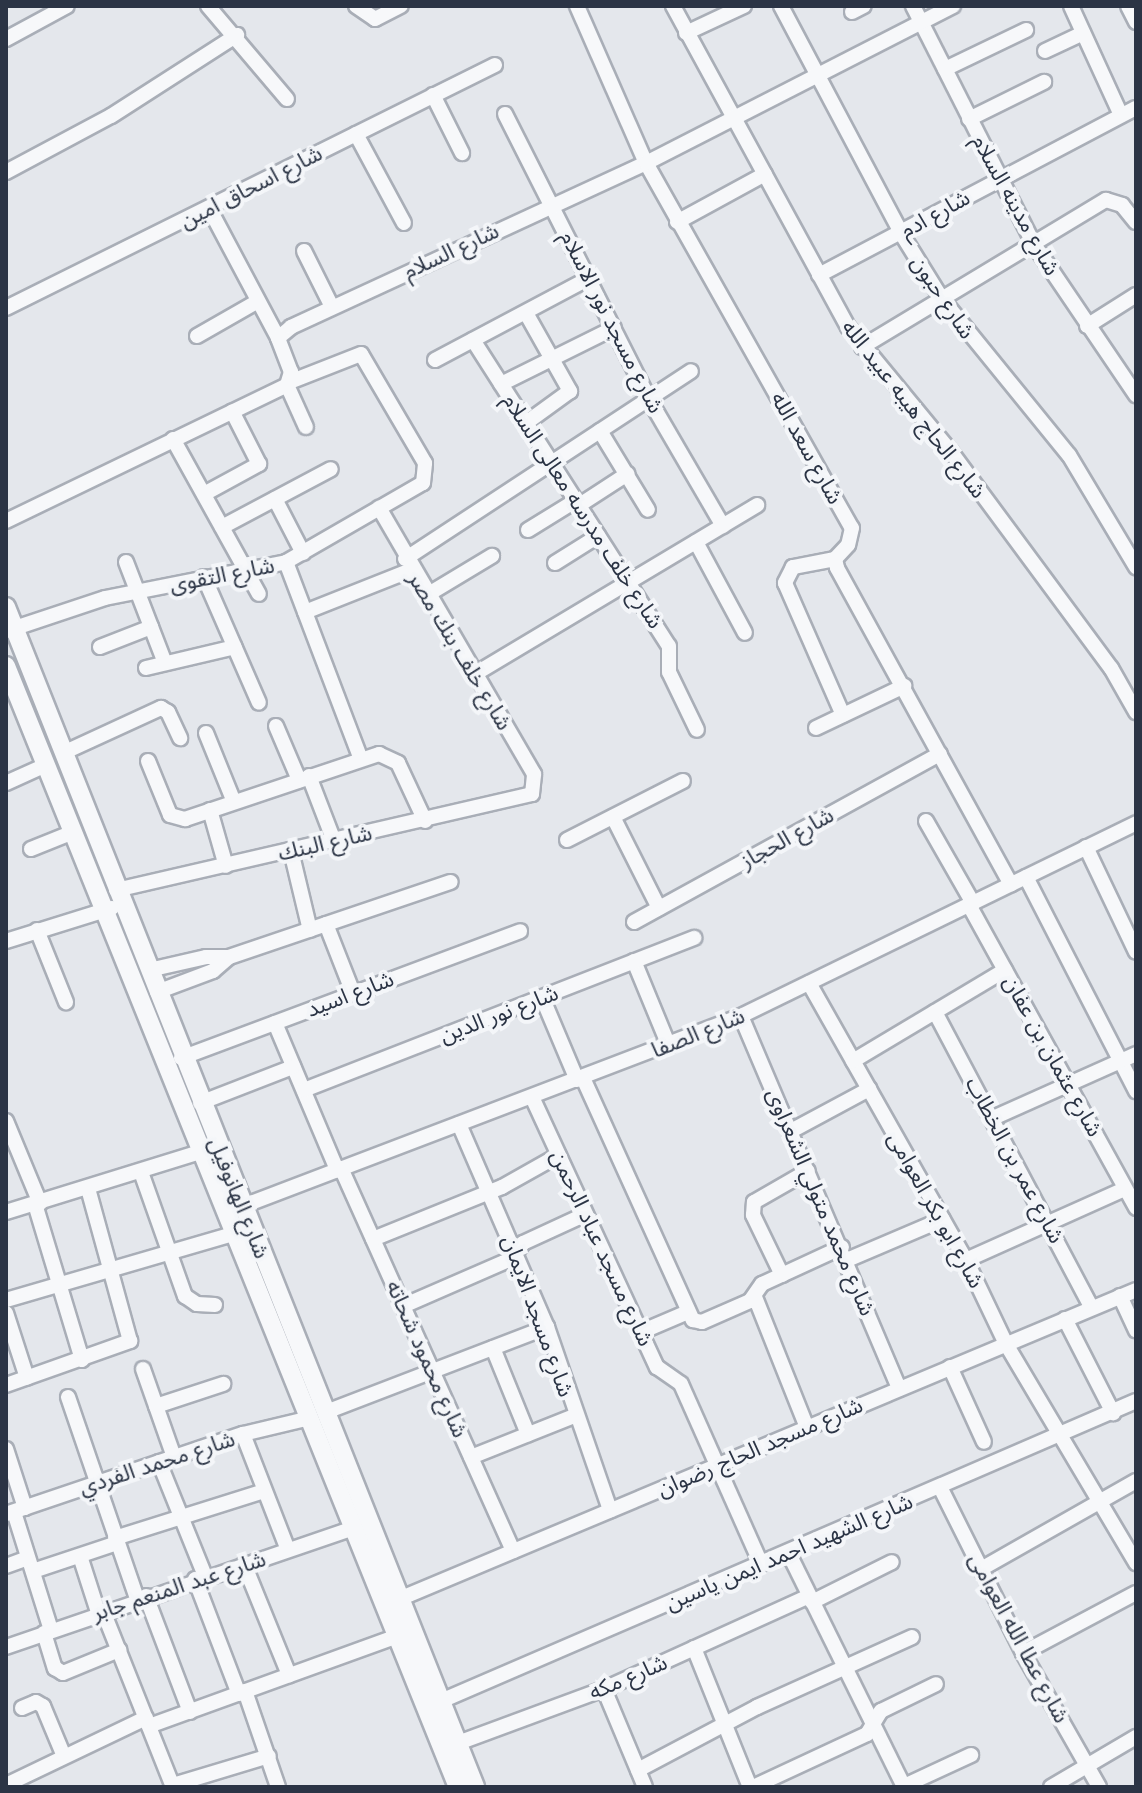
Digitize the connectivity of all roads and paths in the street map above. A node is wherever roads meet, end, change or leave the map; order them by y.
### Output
1 (67, 6) edge
2 (208, 6) edge
3 (356, 6) edge
4 (401, 6) edge
5 (577, 6) edge
6 (673, 6) edge
7 (744, 6) edge
8 (781, 6) edge
9 (913, 6) edge
10 (953, 6) edge
11 (1071, 6) edge
12 (1128, 6) edge
13 (922, 21) junction
14 (1136, 22) edge
15 (1026, 30) dead end
16 (686, 33) junction
17 (1083, 33) junction
18 (237, 35) junction
19 (6, 39) edge
20 (1045, 51) dead end
21 (495, 65) dead end
22 (945, 69) junction
23 (818, 72) junction
24 (1044, 82) dead end
25 (433, 95) junction
26 (287, 99) dead end
27 (1136, 108) edge
28 (505, 114) dead end
29 (1121, 115) junction
30 (734, 116) junction
31 (969, 119) junction
32 (356, 134) junction
33 (462, 153) dead end
34 (646, 163) junction
35 (6, 172) edge
36 (765, 174) junction
37 (998, 178) junction
38 (552, 202) junction
39 (209, 208) junction
40 (677, 222) junction
41 (1136, 222) edge
42 (404, 223) dead end
43 (901, 233) junction
44 (1033, 243) junction
45 (304, 251) dead end
46 (819, 275) junction
47 (589, 278) junction
48 (1136, 295) edge
49 (942, 299) junction
50 (258, 301) junction
51 (332, 307) junction
52 (6, 308) edge
53 (526, 313) junction
54 (1087, 326) junction
55 (614, 328) junction
56 (197, 336) dead end
57 (278, 338) junction
58 (473, 340) junction
59 (862, 347) junction
60 (553, 358) junction
61 (435, 360) dead end
62 (691, 371) dead end
63 (289, 383) junction
64 (501, 384) junction
65 (1136, 395) edge
66 (649, 399) junction
67 (232, 411) junction
68 (526, 423) junction
69 (306, 427) dead end
70 (600, 431) junction
71 (173, 439) junction
72 (551, 463) junction
73 (331, 469) dead end
74 (627, 474) junction
75 (204, 494) junction
76 (275, 499) junction
77 (576, 503) junction
78 (757, 505) dead end
79 (379, 508) junction
80 (648, 510) dead end
81 (6, 521) edge
82 (723, 526) junction
83 (222, 527) junction
84 (528, 530) dead end
85 (598, 536) junction
86 (696, 542) junction
87 (303, 553) junction
88 (492, 556) dead end
89 (835, 559) junction
90 (126, 562) dead end
91 (286, 562) junction
92 (555, 563) dead end
93 (408, 564) junction
94 (1136, 567) edge
95 (247, 570) junction
96 (204, 577) junction
97 (629, 581) junction
98 (137, 592) junction
99 (259, 594) dead end
100 (427, 595) junction
101 (6, 607) edge
102 (305, 612) junction
103 (151, 627) junction
104 (10, 629) edge
105 (745, 633) dead end
106 (100, 647) dead end
107 (235, 647) junction
108 (165, 663) junction
109 (146, 668) dead end
110 (7, 672) edge
111 (475, 674) junction
112 (904, 686) junction
113 (259, 703) dead end
114 (1136, 712) edge
115 (843, 715) junction
116 (276, 726) dead end
117 (816, 728) dead end
118 (697, 730) dead end
119 (206, 733) dead end
120 (180, 738) dead end
121 (63, 753) junction
122 (940, 754) junction
123 (361, 759) junction
124 (148, 761) dead end
125 (46, 765) junction
126 (304, 778) junction
127 (683, 781) dead end
128 (6, 783) edge
129 (532, 794) joint
130 (234, 802) junction
131 (210, 810) junction
132 (613, 817) junction
133 (425, 821) junction
134 (926, 821) dead end
135 (1136, 823) edge
136 (73, 832) junction
137 (567, 840) dead end
138 (334, 841) junction
139 (1086, 847) junction
140 (31, 849) dead end
141 (291, 851) junction
142 (226, 866) junction
143 (1026, 877) junction
144 (451, 882) dead end
145 (1011, 884) junction
146 (120, 897) junction
147 (971, 904) junction
148 (659, 908) junction
149 (103, 910) junction
150 (634, 922) dead end
151 (326, 924) junction
152 (37, 930) junction
153 (310, 930) junction
154 (520, 931) dead end
155 (694, 938) dead end
156 (6, 941) edge
157 (1136, 952) edge
158 (229, 957) junction
159 (634, 961) junction
160 (149, 970) junction
161 (1005, 970) junction
162 (809, 983) junction
163 (157, 992) junction
164 (353, 993) junction
165 (542, 997) junction
166 (66, 1002) dead end
167 (935, 1012) junction
168 (741, 1016) junction
169 (275, 1023) junction
170 (669, 1046) junction
171 (1136, 1054) edge
172 (181, 1058) junction
173 (853, 1061) junction
174 (1120, 1062) junction
175 (293, 1067) junction
176 (580, 1079) junction
177 (1069, 1086) junction
178 (869, 1089) junction
179 (304, 1090) junction
180 (1136, 1091) edge
181 (532, 1097) junction
182 (200, 1103) junction
183 (993, 1118) junction
184 (6, 1121) edge
185 (459, 1124) junction
186 (791, 1131) junction
187 (200, 1152) junction
188 (559, 1155) junction
189 (339, 1169) junction
190 (808, 1171) junction
191 (141, 1172) junction
192 (88, 1189) junction
193 (489, 1192) junction
194 (1132, 1199) edge
195 (37, 1204) junction
196 (243, 1206) junction
197 (6, 1212) edge
198 (586, 1214) junction
199 (943, 1219) junction
200 (1049, 1222) junction
201 (236, 1233) junction
202 (373, 1239) junction
203 (170, 1251) junction
204 (517, 1253) junction
205 (844, 1254) junction
206 (966, 1260) junction
207 (111, 1269) junction
208 (782, 1275) junction
209 (59, 1284) junction
210 (1136, 1290) edge
211 (1120, 1296) junction
212 (755, 1297) junction
213 (6, 1300) edge
214 (215, 1305) dead end
215 (403, 1306) junction
216 (1092, 1308) junction
217 (688, 1312) junction
218 (6, 1313) edge
219 (1065, 1319) junction
220 (547, 1327) junction
221 (1136, 1330) edge
222 (641, 1332) junction
223 (1006, 1344) junction
224 (493, 1348) junction
225 (82, 1360) junction
226 (950, 1367) junction
227 (143, 1369) dead end
228 (433, 1371) junction
229 (27, 1378) junction
230 (223, 1384) dead end
231 (6, 1385) edge
232 (899, 1389) junction
233 (68, 1397) dead end
234 (1136, 1401) edge
235 (156, 1406) junction
236 (1113, 1413) junction
237 (318, 1415) junction
238 (574, 1416) junction
239 (807, 1428) junction
240 (243, 1434) junction
241 (528, 1434) junction
242 (1060, 1438) junction
243 (984, 1442) dead end
244 (6, 1449) edge
245 (471, 1457) junction
246 (167, 1460) junction
247 (717, 1465) junction
248 (1136, 1481) edge
249 (96, 1483) junction
250 (940, 1487) junction
251 (264, 1491) junction
252 (1099, 1502) junction
253 (610, 1510) junction
254 (15, 1512) edge
255 (181, 1517) junction
256 (354, 1528) junction
257 (116, 1540) junction
258 (288, 1550) junction
259 (513, 1551) junction
260 (788, 1552) junction
261 (80, 1556) junction
262 (892, 1562) dead end
263 (1136, 1563) edge
264 (244, 1564) junction
265 (761, 1564) junction
266 (30, 1565) junction
267 (6, 1566) edge
268 (981, 1569) junction
269 (200, 1578) junction
270 (1136, 1593) edge
271 (142, 1598) junction
272 (811, 1599) junction
273 (392, 1602) junction
274 (100, 1611) junction
275 (48, 1631) junction
276 (397, 1636) junction
277 (912, 1637) dead end
278 (6, 1647) edge
279 (694, 1648) junction
280 (119, 1650) junction
281 (1023, 1653) junction
282 (846, 1670) junction
283 (289, 1675) junction
284 (936, 1684) dead end
285 (604, 1689) junction
286 (242, 1692) junction
287 (441, 1701) junction
288 (22, 1708) dead end
289 (190, 1712) junction
290 (148, 1722) junction
291 (726, 1727) junction
292 (874, 1727) junction
293 (1136, 1737) edge
294 (450, 1746) junction
295 (63, 1754) junction
296 (971, 1755) dead end
297 (269, 1756) junction
298 (1088, 1765) junction
299 (638, 1770) junction
300 (8, 1784) edge
301 (173, 1786) edge
302 (900, 1786) edge
303 (278, 1787) edge
304 (458, 1787) edge
305 (475, 1787) edge
306 (645, 1787) edge
307 (752, 1787) edge
308 (1051, 1787) edge
309 (1099, 1787) edge

1 - 19 street
2 - 18 street
3 - 4 street
5 - 34 street, شارع سعد الله
6 - 16 street, شارع الحاج هيبه عبيد الله
7 - 16 street
8 - 23 street, شارع حبون
9 - 13 street, شارع مدينه السلام
10 - 13 street, شارع السلام
11 - 17 street
12 - 14 street
13 - 22 street, شارع مدينه السلام
13 - 23 street, شارع السلام
15 - 22 street
16 - 30 street, شارع الحاج هيبه عبيد الله
17 - 20 street
17 - 29 street
18 - 26 street
18 - 35 street
21 - 25 street, شارع اسحاق امين
22 - 31 street, شارع مدينه السلام
23 - 30 street, شارع السلام
23 - 43 street, شارع حبون
24 - 31 street
25 - 32 street, شارع اسحاق امين
25 - 33 street
27 - 29 street, شارع ادم
28 - 38 street, شارع مسجد نور الاسلام
29 - 37 street, شارع ادم
30 - 34 street, شارع السلام
30 - 36 street, شارع الحاج هيبه عبيد الله
31 - 37 street, شارع مدينه السلام
32 - 39 street, شارع اسحاق امين
32 - 42 street
34 - 38 street, شارع السلام
34 - 40 street, شارع سعد الله
36 - 40 street
36 - 46 street, شارع الحاج هيبه عبيد الله
37 - 43 street, شارع ادم
37 - 44 street, شارع مدينه السلام
38 - 47 street, شارع مسجد نور الاسلام
38 - 51 street, شارع السلام
39 - 50 street
39 - 52 street, شارع اسحاق امين
40 - 89 street, شارع سعد الله
41 - 44 street
43 - 46 street, شارع ادم
43 - 49 street, شارع حبون
44 - 49 street
44 - 54 street, شارع مدينه السلام
45 - 51 street
46 - 59 street, شارع الحاج هيبه عبيد الله
47 - 53 street
47 - 55 street, شارع مسجد نور الاسلام
48 - 54 street
49 - 59 street
49 - 94 street, شارع حبون
50 - 56 street
50 - 57 street
51 - 57 street, شارع السلام
53 - 58 street
53 - 60 street
54 - 65 street, شارع مدينه السلام
55 - 60 street
55 - 66 street, شارع مسجد نور الاسلام
57 - 63 street
58 - 61 street
58 - 64 street, شارع خلف مدرسه معالى السلام
59 - 114 street, شارع الحاج هيبه عبيد الله
60 - 64 street
60 - 68 street
62 - 66 street
63 - 67 street
63 - 69 street
63 - 79 street, شارع التقوى
64 - 68 street, شارع خلف مدرسه معالى السلام
66 - 70 street
66 - 82 street, شارع مسجد نور الاسلام
67 - 71 street
67 - 75 street
68 - 72 street, شارع خلف مدرسه معالى السلام
70 - 72 street
70 - 74 street
71 - 75 street
71 - 81 street
72 - 77 street, شارع خلف مدرسه معالى السلام
72 - 93 street
73 - 76 street
74 - 77 street
74 - 80 street
75 - 83 street
76 - 83 street
76 - 87 street
77 - 84 street
77 - 85 street, شارع خلف مدرسه معالى السلام
78 - 82 street
79 - 87 street, شارع التقوى
79 - 93 street, شارع خلف بنك مصر
82 - 86 street
83 - 95 street
85 - 92 street
85 - 97 street, شارع خلف مدرسه معالى السلام
86 - 97 street
86 - 105 street
87 - 91 street, شارع التقوى
88 - 100 street
89 - 112 street
89 - 115 street
90 - 98 street
91 - 95 street, شارع التقوى
91 - 102 street
93 - 100 street, شارع خلف بنك مصر
93 - 102 street
95 - 96 street, شارع التقوى
95 - 99 street
96 - 98 street, شارع التقوى
96 - 107 street
97 - 111 street
97 - 118 street, شارع خلف مدرسه معالى السلام
98 - 103 street
98 - 104 street, شارع التقوى
100 - 111 street, شارع خلف بنك مصر
101 - 104 street, شارع الهانوفيل
102 - 123 street
103 - 106 street
103 - 108 street
104 - 121 street, شارع الهانوفيل
107 - 108 street
107 - 113 street
108 - 109 street
110 - 125 street, شارع الهانوفيل
111 - 129 street, شارع خلف بنك مصر
112 - 115 street
112 - 122 street
115 - 117 street
116 - 126 street
119 - 130 street
120 - 121 street
121 - 146 street, شارع الهانوفيل
122 - 145 street
122 - 148 street, شارع الحجاز
123 - 126 street
123 - 133 street
124 - 131 street
125 - 128 street
125 - 136 street, شارع الهانوفيل
126 - 130 street
126 - 138 street
127 - 132 street
129 - 133 street, شارع البنك
130 - 131 street
131 - 142 street
132 - 137 street
132 - 148 street
133 - 138 street, شارع البنك
134 - 147 street, شارع عثمان بن عفان
135 - 139 street, شارع الصفا
136 - 140 street
136 - 149 street, شارع الهانوفيل
138 - 141 street, شارع البنك
139 - 143 street, شارع الصفا
139 - 157 street
141 - 142 street, شارع البنك
141 - 153 street
142 - 146 street, شارع البنك
143 - 145 street, شارع الصفا
143 - 174 street
144 - 151 street
145 - 147 street, شارع الصفا
146 - 149 street, شارع البنك
146 - 160 street, شارع الهانوفيل
147 - 161 street, شارع عثمان بن عفان
147 - 162 street, شارع الصفا
148 - 150 street, شارع الحجاز
149 - 152 street, شارع البنك
149 - 187 street, شارع الهانوفيل
151 - 153 street
151 - 164 street
152 - 156 street, شارع البنك
152 - 166 street
153 - 158 street
154 - 164 street, شارع اسيد
155 - 159 street, شارع نور الدين
158 - 160 street
158 - 163 street
159 - 165 street, شارع نور الدين
159 - 170 street
160 - 163 street, شارع الهانوفيل
161 - 167 street
161 - 177 street, شارع عثمان بن عفان
162 - 168 street, شارع الصفا
162 - 173 street, شارع ابو بكر العوامى
163 - 172 street, شارع الهانوفيل
164 - 169 street, شارع اسيد
165 - 176 street
165 - 179 street, شارع نور الدين
167 - 173 street
167 - 183 street, شارع عمر بن الخطاب
168 - 170 street, شارع الصفا
168 - 186 street, شارع محمد متولي الشعراوى
169 - 172 street, شارع اسيد
169 - 175 street, شارع محمود شحاته
170 - 176 street, شارع الصفا
171 - 174 street
172 - 182 street, شارع الهانوفيل
173 - 178 street, شارع ابو بكر العوامى
174 - 177 street
174 - 180 street
175 - 179 street, شارع محمود شحاته
175 - 182 street
176 - 181 street, شارع الصفا
176 - 217 street
177 - 183 street
177 - 194 street, شارع عثمان بن عفان
178 - 186 street
178 - 199 street, شارع ابو بكر العوامى
179 - 189 street, شارع محمود شحاته
181 - 185 street, شارع الصفا
181 - 188 street, شارع مسجد عباد الرحمن
182 - 196 street, شارع الهانوفيل
183 - 200 street, شارع عمر بن الخطاب
184 - 195 street
185 - 189 street, شارع الصفا
185 - 193 street, شارع مسجد الايمان
186 - 190 street, شارع محمد متولي الشعراوى
187 - 191 street
187 - 201 street, شارع الهانوفيل
188 - 193 street
188 - 198 street, شارع مسجد عباد الرحمن
189 - 196 street, شارع الصفا
189 - 202 street, شارع محمود شحاته
190 - 205 street, شارع محمد متولي الشعراوى
190 - 208 street
191 - 192 street
191 - 203 street
192 - 195 street
192 - 207 street
193 - 202 street
193 - 204 street, شارع مسجد الايمان
194 - 200 street
195 - 197 street
195 - 209 street
196 - 237 street, شارع الهانوفيل
198 - 204 street
198 - 222 street, شارع مسجد عباد الرحمن
199 - 205 street
199 - 206 street, شارع ابو بكر العوامى
200 - 206 street
200 - 216 street, شارع عمر بن الخطاب
201 - 203 street
201 - 237 street, شارع الهانوفيل
202 - 215 street, شارع محمود شحاته
203 - 207 street
203 - 214 street
204 - 215 street
204 - 220 street, شارع مسجد الايمان
205 - 208 street
205 - 232 street, شارع محمد متولي الشعراوى
206 - 223 street, شارع ابو بكر العوامى
207 - 209 street
207 - 225 street
208 - 212 street
209 - 213 street
209 - 225 street
210 - 211 street, شارع مسجد الحاج رضوان
211 - 216 street, شارع مسجد الحاج رضوان
211 - 221 street
212 - 217 street
212 - 239 street
215 - 228 street, شارع محمود شحاته
216 - 219 street, شارع مسجد الحاج رضوان
217 - 222 street
218 - 229 street
219 - 223 street, شارع مسجد الحاج رضوان
219 - 236 street
220 - 224 street, شارع محمد الفردي
220 - 238 street, شارع مسجد الايمان
222 - 247 street, شارع مسجد عباد الرحمن
223 - 226 street, شارع مسجد الحاج رضوان
223 - 242 street, شارع ابو بكر العوامى
224 - 228 street, شارع محمد الفردي
224 - 241 street
225 - 229 street
226 - 232 street, شارع مسجد الحاج رضوان
226 - 243 street
227 - 235 street
228 - 237 street, شارع محمد الفردي
228 - 245 street, شارع محمود شحاته
229 - 231 street
230 - 235 street
232 - 239 street, شارع مسجد الحاج رضوان
233 - 249 street
234 - 236 street, شارع الشهيد احمد ايمن ياسين
235 - 246 street
236 - 242 street, شارع الشهيد احمد ايمن ياسين
237 - 240 street, شارع محمد الفردي
237 - 256 street, شارع الهانوفيل
237 - 273 street, شارع الهانوفيل
238 - 241 street
238 - 253 street, شارع مسجد الايمان
239 - 247 street, شارع مسجد الحاج رضوان
240 - 246 street, شارع محمد الفردي
240 - 251 street
241 - 245 street
242 - 250 street, شارع الشهيد احمد ايمن ياسين
242 - 252 street, شارع ابو بكر العوامى
244 - 254 street
245 - 259 street, شارع محمود شحاته
246 - 249 street, شارع محمد الفردي
246 - 255 street
247 - 253 street, شارع مسجد الحاج رضوان
247 - 265 street, شارع مسجد عباد الرحمن
248 - 252 street
249 - 254 street, شارع محمد الفردي
249 - 257 street
250 - 260 street, شارع الشهيد احمد ايمن ياسين
250 - 268 street, شارع عطا الله العوامى
251 - 255 street
251 - 258 street
252 - 263 street, شارع ابو بكر العوامى
252 - 268 street
253 - 259 street, شارع مسجد الحاج رضوان
254 - 266 street
255 - 257 street
255 - 269 street
256 - 258 street, شارع عبد المنعم جابر
256 - 273 street, شارع الهانوفيل
257 - 261 street
257 - 271 street
258 - 264 street, شارع عبد المنعم جابر
259 - 273 street, شارع مسجد الحاج رضوان
260 - 265 street, شارع الشهيد احمد ايمن ياسين
260 - 272 street
261 - 266 street
261 - 274 street
262 - 272 street, شارع مكه
264 - 269 street, شارع عبد المنعم جابر
264 - 283 street
265 - 287 street, شارع الشهيد احمد ايمن ياسين
266 - 267 street
266 - 275 street
268 - 281 street, شارع عطا الله العوامى
269 - 271 street, شارع عبد المنعم جابر
269 - 286 street
270 - 281 street
271 - 274 street, شارع عبد المنعم جابر
271 - 289 street
272 - 279 street, شارع مكه
272 - 282 street
273 - 276 street, شارع الهانوفيل
273 - 287 street, شارع الهانوفيل
274 - 275 street, شارع عبد المنعم جابر
274 - 280 street
275 - 278 street, شارع عبد المنعم جابر
275 - 280 street
276 - 283 street
276 - 294 street, شارع الهانوفيل
277 - 282 street
279 - 285 street, شارع مكه
279 - 291 street
280 - 290 street
281 - 298 street, شارع عطا الله العوامى
282 - 291 street
282 - 292 street
283 - 286 street
284 - 292 street
285 - 294 street, شارع مكه
285 - 299 street
286 - 289 street
286 - 297 street
287 - 294 street, شارع الهانوفيل
288 - 295 street
289 - 290 street
290 - 295 street
290 - 301 street
291 - 299 street
291 - 307 street
292 - 302 street
292 - 307 street
293 - 298 street
294 - 304 street, شارع الهانوفيل
294 - 305 street, شارع الهانوفيل
295 - 300 street
296 - 302 street
297 - 301 street
297 - 303 street
298 - 308 street
298 - 309 street, شارع عطا الله العوامى
299 - 306 street

